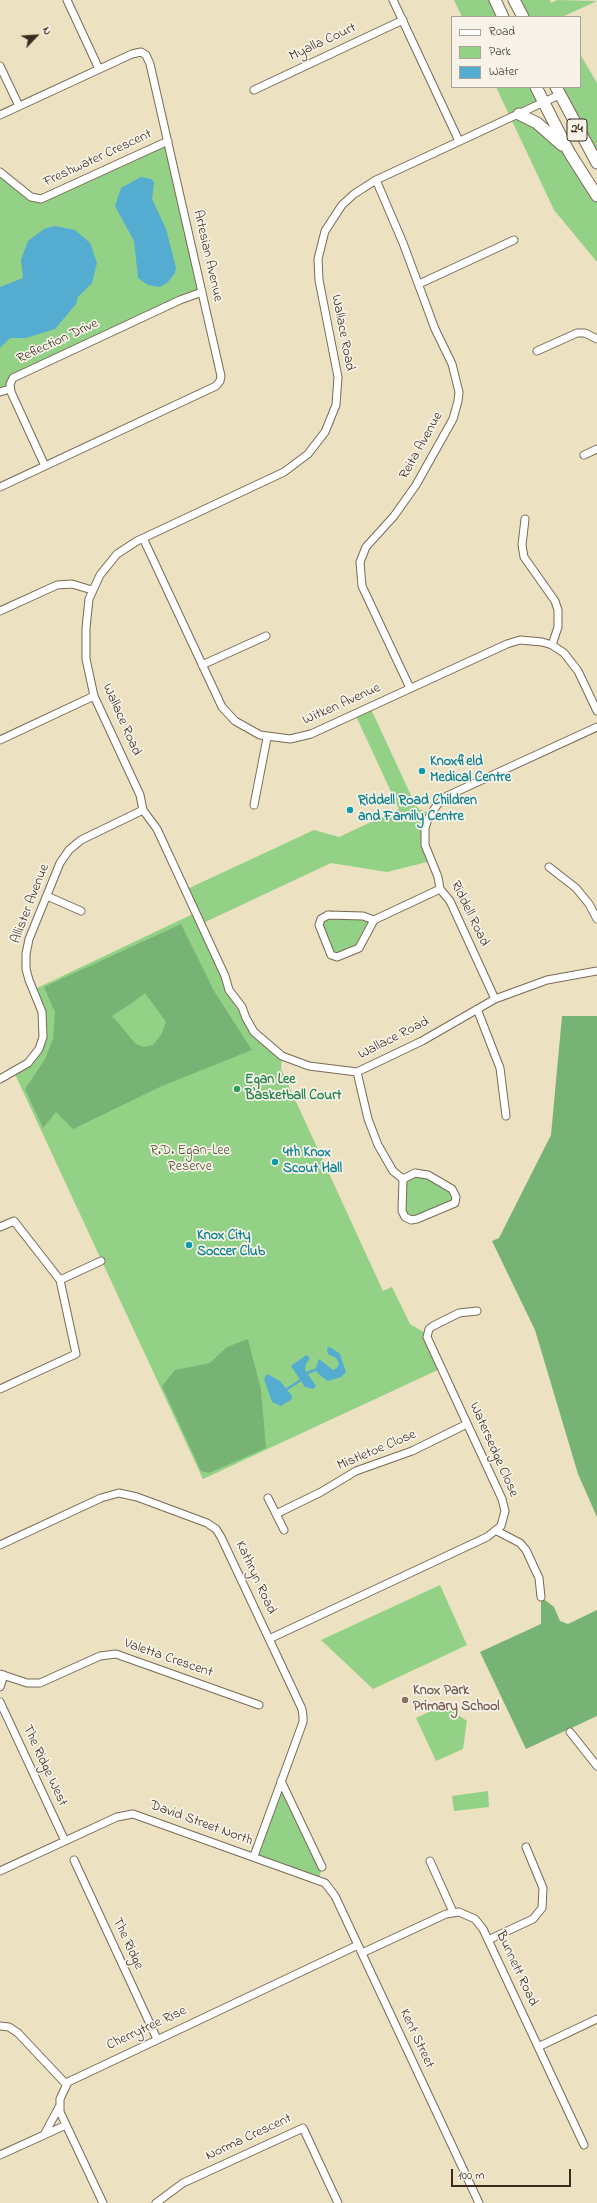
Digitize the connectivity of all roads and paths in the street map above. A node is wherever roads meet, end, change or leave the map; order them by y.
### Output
1 (67, 0) edge
2 (393, 0) edge
3 (495, 0) edge
4 (514, 0) edge
5 (503, 16) edge
6 (522, 16) edge
7 (403, 20) junction
8 (0, 66) edge
9 (99, 69) junction
10 (537, 88) edge
11 (254, 90) dead end
12 (557, 91) edge
13 (544, 102) junction
14 (19, 106) junction
15 (519, 114) junction
16 (0, 115) edge
17 (168, 141) junction
18 (459, 141) junction
19 (569, 152) junction
20 (597, 164) edge
21 (0, 172) edge
22 (376, 180) junction
23 (597, 196) edge
24 (514, 240) dead end
25 (419, 284) junction
26 (202, 292) junction
27 (597, 339) edge
28 (537, 351) dead end
29 (10, 389) junction
30 (0, 392) edge
31 (597, 449) edge
32 (584, 455) dead end
33 (45, 466) junction
34 (0, 487) edge
35 (524, 519) dead end
36 (143, 538) junction
37 (92, 590) junction
38 (0, 611) edge
39 (266, 636) dead end
40 (552, 645) junction
41 (202, 665) junction
42 (410, 688) junction
43 (94, 696) junction
44 (597, 711) edge
45 (597, 727) edge
46 (268, 738) junction
47 (0, 740) edge
48 (254, 805) dead end
49 (143, 810) junction
50 (549, 867) dead end
51 (440, 889) junction
52 (47, 896) junction
53 (81, 911) dead end
54 (597, 919) edge
55 (374, 920) junction
56 (597, 972) edge
57 (495, 999) junction
58 (477, 1009) junction
59 (357, 1072) junction
60 (0, 1079) edge
61 (506, 1116) dead end
62 (403, 1180) junction
63 (0, 1227) edge
64 (101, 1261) dead end
65 (60, 1280) junction
66 (477, 1311) dead end
67 (0, 1389) edge
68 (467, 1424) junction
69 (268, 1498) dead end
70 (276, 1514) junction
71 (284, 1530) dead end
72 (497, 1531) junction
73 (0, 1545) edge
74 (541, 1597) dead end
75 (269, 1639) junction
76 (2, 1675) edge
77 (0, 1687) edge
78 (0, 1702) edge
79 (259, 1705) dead end
80 (570, 1732) dead end
81 (597, 1766) edge
82 (281, 1781) junction
83 (65, 1841) junction
84 (526, 1847) dead end
85 (254, 1856) junction
86 (74, 1860) dead end
87 (430, 1861) dead end
88 (322, 1867) dead end
89 (0, 1871) edge
90 (329, 1886) joint
91 (452, 1912) junction
92 (488, 1940) junction
93 (358, 1946) junction
94 (362, 1953) junction
95 (597, 2019) edge
96 (0, 2026) edge
97 (157, 2039) junction
98 (538, 2047) junction
99 (66, 2084) junction
100 (59, 2107) junction
101 (66, 2125) junction
102 (44, 2135) junction
103 (584, 2144) dead end
104 (0, 2155) edge
105 (103, 2203) edge
106 (156, 2203) edge
107 (338, 2203) edge
108 (479, 2203) edge

1 - 9 street
2 - 7 street
3 - 5 main road
4 - 6 main road
7 - 11 street, Myalla Court
7 - 18 street
8 - 14 street
9 - 14 street, Artesian Avenue
9 - 17 street, Artesian Avenue
10 - 13 main road, 24
12 - 13 street, Wallace Road
12 - 20 main road, 24
13 - 15 street, Wallace Road
13 - 19 main road, 24
14 - 16 street, Artesian Avenue
15 - 18 street, Wallace Road
15 - 19 main road
17 - 21 street, Freshwater Crescent
17 - 26 street, Artesian Avenue
18 - 22 street, Wallace Road
19 - 23 main road, 24
22 - 25 street, Reita Avenue
22 - 36 street, Wallace Road
24 - 25 street
25 - 42 street, Reita Avenue
26 - 29 street, Reflection Drive
26 - 33 street, Artesian Avenue
27 - 28 street
29 - 30 street
29 - 33 street
31 - 32 street
33 - 34 street, Artesian Avenue
35 - 40 street
36 - 37 street, Wallace Road
36 - 41 street, Witken Avenue
37 - 38 street
37 - 43 street, Wallace Road
39 - 41 street
40 - 42 street, Witken Avenue
40 - 44 street, Witken Avenue
41 - 46 street, Witken Avenue
42 - 46 street, Witken Avenue
43 - 47 street
43 - 49 street, Wallace Road
45 - 51 street, Riddell Road
46 - 48 street
49 - 52 street, Allister Avenue
49 - 59 street, Wallace Road
50 - 54 street
51 - 55 street
51 - 57 street, Riddell Road
52 - 53 street
52 - 60 street, Allister Avenue
55 - 55 street
56 - 57 street, Wallace Road
57 - 58 street, Wallace Road
58 - 59 street, Wallace Road
58 - 61 street
59 - 62 street
62 - 62 street
63 - 65 street
64 - 65 street
65 - 67 street
66 - 68 street, Watersedge Close
68 - 70 street, Mistletoe Close
68 - 72 street, Watersedge Close
69 - 70 street
70 - 71 street
72 - 74 street
72 - 75 street
73 - 75 street, Kathryn Road
75 - 82 street, Kathryn Road
76 - 77 street
76 - 79 street, Valetta Crescent
78 - 83 street, The Ridge West
80 - 81 street
82 - 85 street, Kathryn Road
82 - 88 street
83 - 85 street, David Street North
83 - 89 street, David Street North
84 - 92 street
85 - 90 street, David Street North
86 - 97 street, The Ridge
87 - 91 street
90 - 93 street, Kent Street
91 - 92 street, Bunnett Road
91 - 94 street
92 - 98 street, Bunnett Road
93 - 94 street, Kent Street
93 - 97 street, Cherrytree Rise
94 - 108 street, Kent Street
95 - 98 street
96 - 99 street
97 - 99 street, Cherrytree Rise
98 - 103 street, Bunnett Road
99 - 100 street
100 - 101 street
100 - 102 street
101 - 102 street
101 - 105 street
102 - 104 street
106 - 107 street, Norma Crescent

